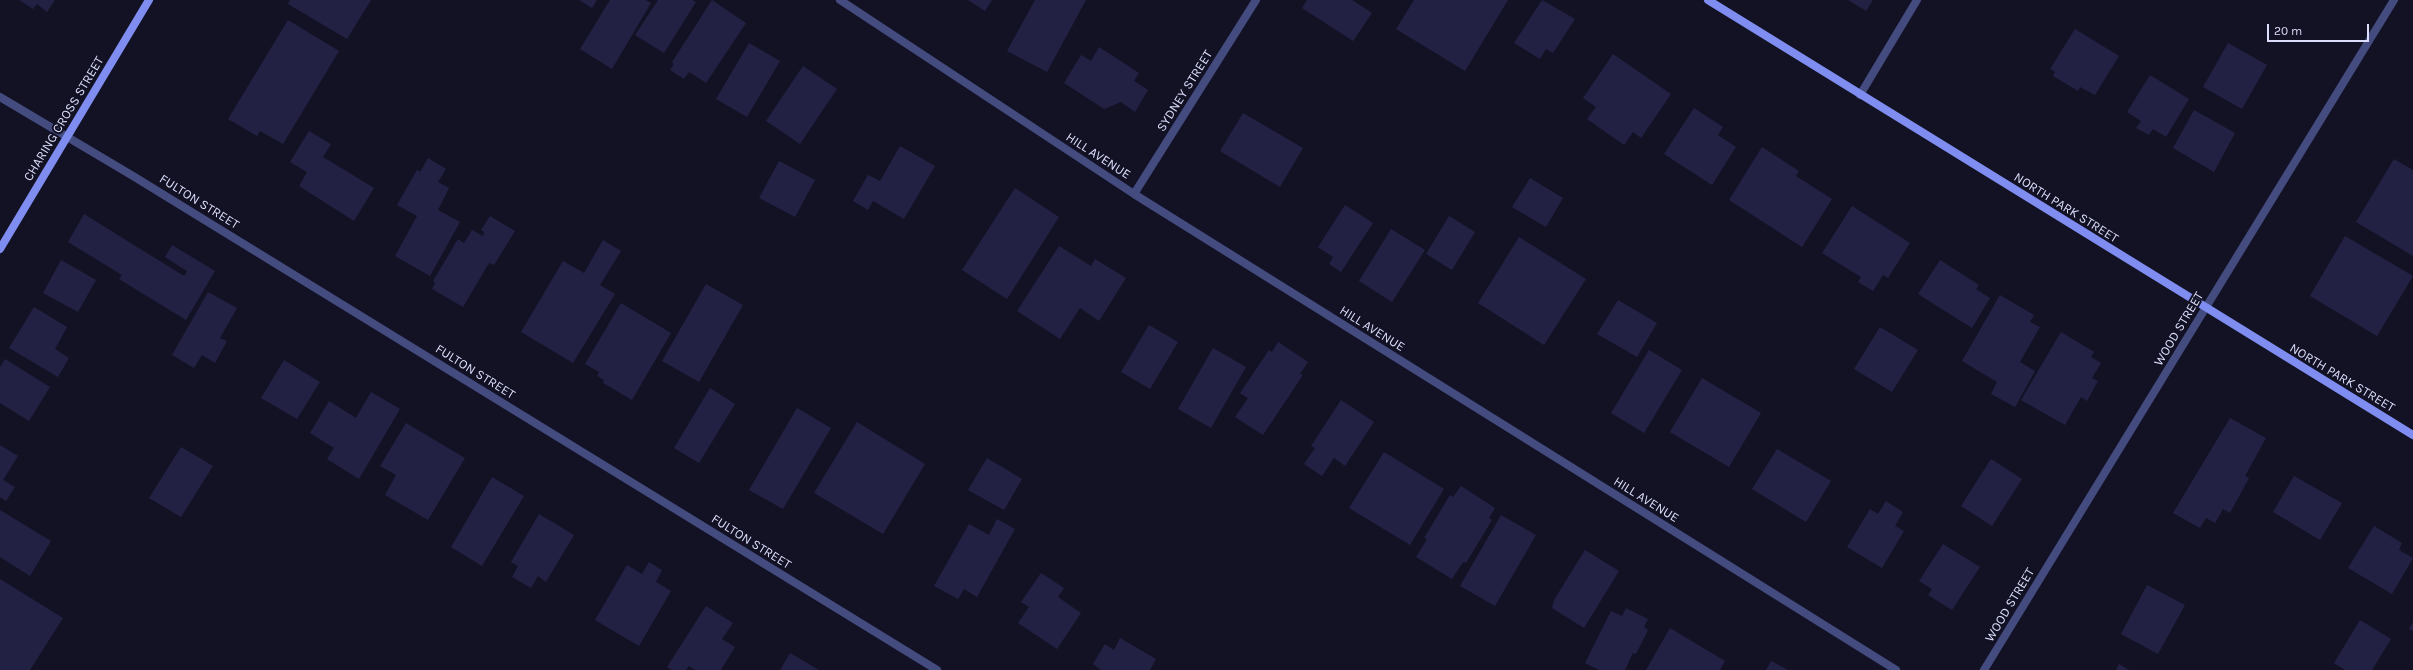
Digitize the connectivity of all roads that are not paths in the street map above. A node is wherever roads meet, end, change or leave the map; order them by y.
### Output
1 (149, 0) edge
2 (840, 0) edge
3 (1256, 0) edge
4 (1708, 0) edge
5 (1917, 0) edge
6 (2394, 0) edge
7 (1860, 95) junction
8 (0, 97) edge
9 (68, 136) junction
10 (1134, 194) junction
11 (0, 249) edge
12 (2205, 309) junction
13 (2413, 435) edge
14 (937, 670) edge
15 (1896, 670) edge
16 (1984, 670) edge

1 - 9 main road, CHARING CROSS STREET
2 - 10 street, HILL AVENUE
3 - 10 street, SYDNEY STREET
4 - 7 main road, NORTH PARK STREET
5 - 7 street
6 - 12 street, WOOD STREET
7 - 12 main road, NORTH PARK STREET
8 - 9 street, FULTON STREET
9 - 11 main road, CHARING CROSS STREET
9 - 14 street, FULTON STREET
10 - 15 street, HILL AVENUE
12 - 13 main road, NORTH PARK STREET
12 - 16 street, WOOD STREET

